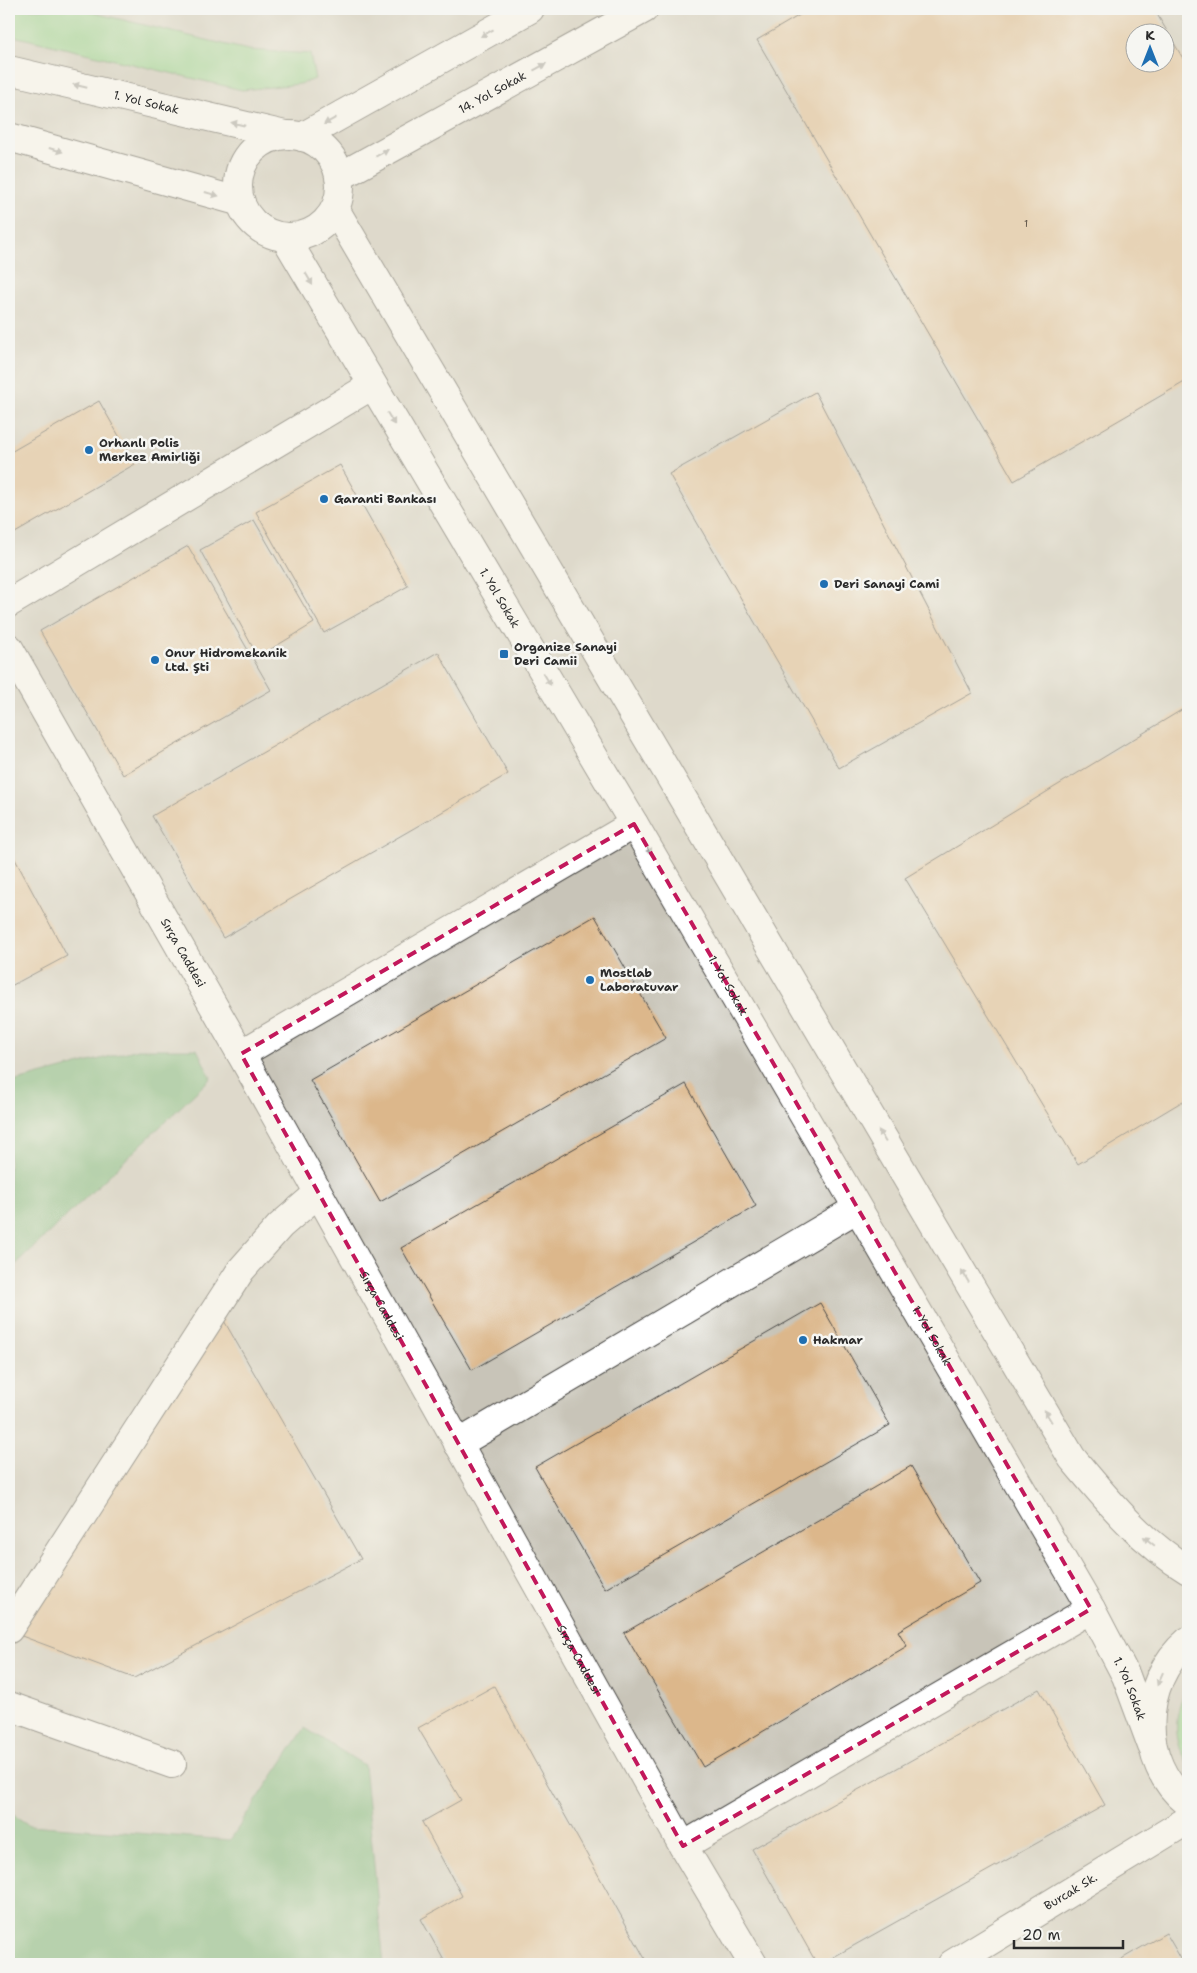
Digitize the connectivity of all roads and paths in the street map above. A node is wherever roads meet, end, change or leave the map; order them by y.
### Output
1 (530, 9) edge
2 (644, 9) edge
3 (9, 70) edge
4 (294, 136) junction
5 (9, 137) edge
6 (339, 177) junction
7 (240, 202) junction
8 (334, 209) junction
9 (285, 237) junction
10 (371, 386) junction
11 (9, 603) edge
12 (9, 648) edge
13 (16, 677) edge
14 (634, 824) junction
15 (240, 1054) junction
16 (317, 1194) junction
17 (856, 1209) junction
18 (458, 1444) junction
19 (1188, 1570) edge
20 (1091, 1609) junction
21 (9, 1629) edge
22 (1188, 1641) edge
23 (9, 1706) edge
24 (1152, 1746) junction
25 (172, 1764) dead end
26 (1188, 1803) edge
27 (1188, 1820) edge
28 (683, 1846) junction
29 (753, 1964) edge
30 (952, 1964) edge

1 -> 4 main road
6 -> 2 main road, 14. Yol Sokak
4 -> 3 main road, 1. Yol Sokak
4 - 6 main road, 1. Yol Sokak
4 - 7 main road
5 -> 7 main road
6 - 8 main road
7 - 9 main road
8 - 9 main road
19 -> 8 main road
9 -> 10 main road, 1. Yol Sokak
10 - 11 main road
10 -> 14 main road, 1. Yol Sokak
12 - 13 main road, Sırça Caddesi
13 - 15 main road, Sırça Caddesi
14 - 15 main road
14 -> 17 main road, 1. Yol Sokak
15 - 16 main road, Sırça Caddesi
16 - 18 main road, Sırça Caddesi
16 - 21 main road
17 - 18 main road
17 - 20 main road, 1. Yol Sokak
18 - 28 main road, Sırça Caddesi
20 - 24 main road, 1. Yol Sokak
20 - 28 main road
22 -> 24 main road, 1. Yol Sokak
23 - 25 main road
24 - 26 main road, 1. Yol Sokak
27 - 30 main road, Burcak Sk.
28 - 29 main road, Sırça Caddesi

